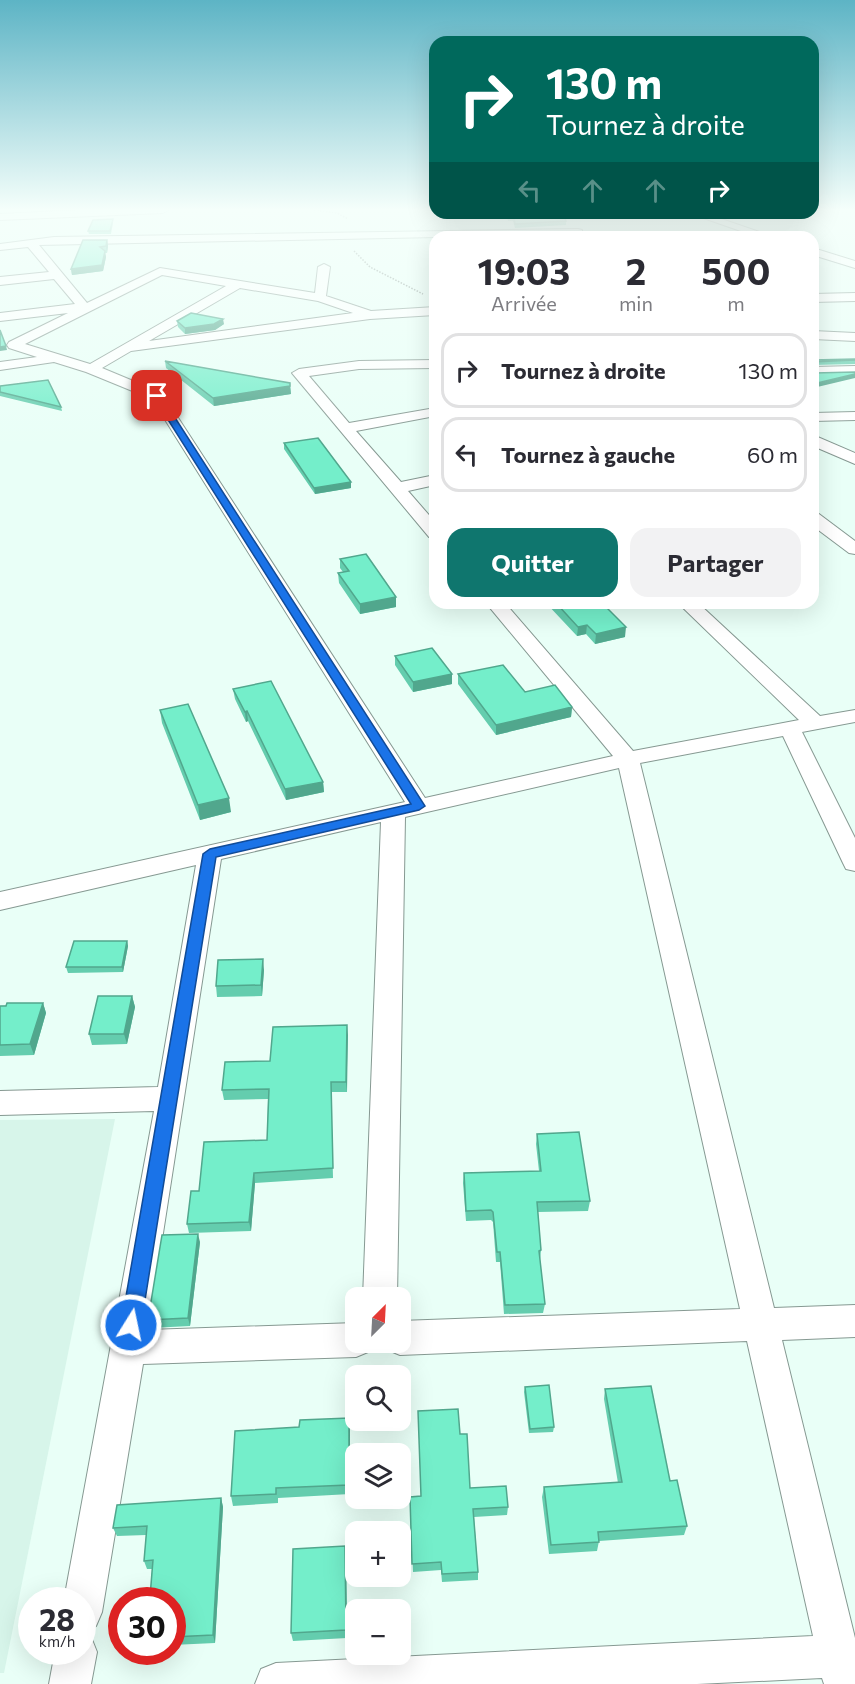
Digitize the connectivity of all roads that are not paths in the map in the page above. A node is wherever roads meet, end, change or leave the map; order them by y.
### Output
1 (71, 289) edge
2 (124, 289) edge
3 (232, 289) edge
4 (261, 289) edge
5 (321, 289) edge
6 (855, 297) edge
7 (320, 298) junction
8 (819, 298) edge
9 (88, 306) junction
10 (429, 311) edge
11 (370, 315) junction
12 (0, 317) edge
13 (819, 335) edge
14 (855, 337) edge
15 (127, 348) junction
16 (57, 358) junction
17 (429, 364) edge
18 (0, 366) edge
19 (91, 369) junction
20 (855, 370) edge
21 (819, 371) edge
22 (429, 412) edge
23 (855, 416) edge
24 (819, 417) edge
25 (346, 428) junction
26 (819, 443) edge
27 (855, 459) edge
28 (429, 481) edge
29 (397, 488) junction
30 (819, 522) edge
31 (429, 526) edge
32 (855, 549) edge
33 (500, 609) edge
34 (693, 609) edge
35 (855, 716) edge
36 (816, 724) junction
37 (790, 729) junction
38 (628, 759) junction
39 (406, 809) junction
40 (848, 831) edge
41 (210, 854) junction
42 (855, 863) edge
43 (0, 901) edge
44 (171, 1099) junction
45 (0, 1103) edge
46 (381, 1287) edge
47 (855, 1321) edge
48 (760, 1325) junction
49 (411, 1338) edge
50 (345, 1340) edge
51 (127, 1348) junction
52 (86, 1587) edge
53 (74, 1665) edge
54 (841, 1670) edge
55 (70, 1684) edge
56 (276, 1684) edge

1 - 9 street
2 - 9 street
3 - 15 street
4 - 7 street
5 - 7 street
6 - 8 street
7 - 11 street
9 - 12 street
9 - 16 street
10 - 11 street
11 - 15 street
13 - 14 street
15 - 19 street
16 - 18 street
16 - 19 street
17 - 25 street
19 - 39 street
20 - 21 street
22 - 25 street
23 - 24 street
25 - 29 street
26 - 27 street
28 - 29 street
29 - 31 street
30 - 32 street
33 - 38 street
34 - 36 street
35 - 36 street
36 - 37 street
37 - 38 street
37 - 40 street
38 - 39 street
38 - 48 street
39 - 41 street
39 - 46 street
40 - 42 street
41 - 43 street
41 - 44 street
44 - 45 street
44 - 51 street
47 - 48 street
48 - 49 street
48 - 54 street
50 - 51 street
51 - 52 street
53 - 55 street
54 - 56 street

